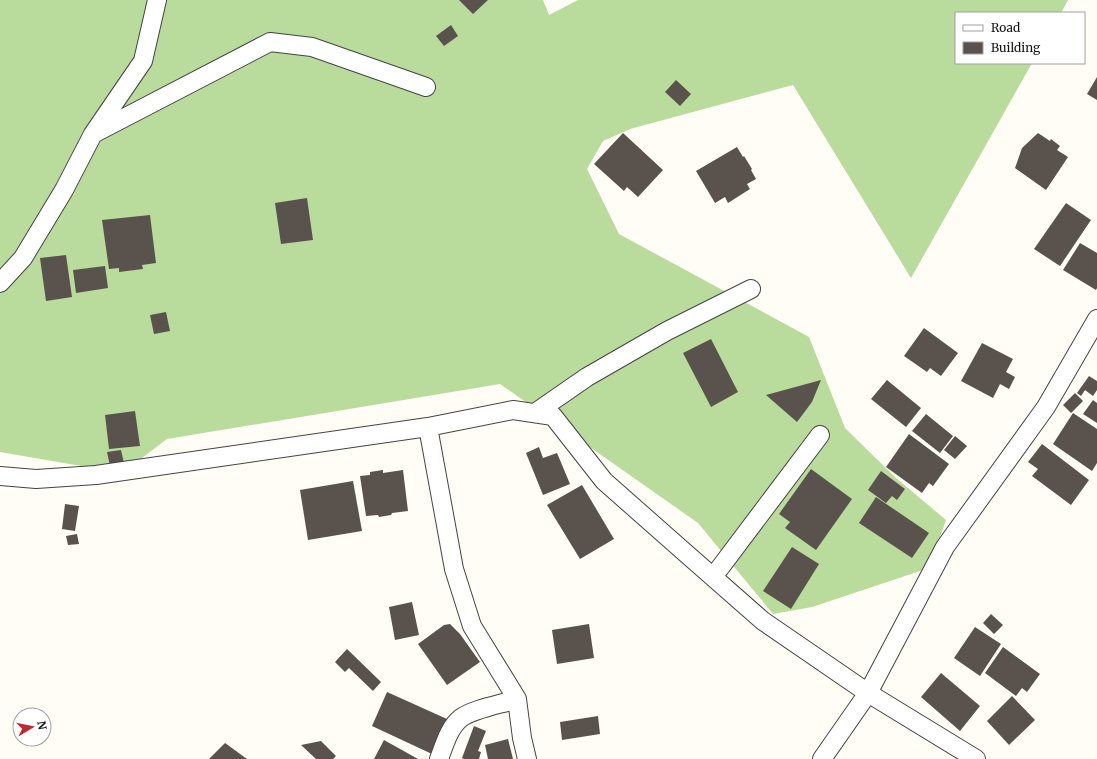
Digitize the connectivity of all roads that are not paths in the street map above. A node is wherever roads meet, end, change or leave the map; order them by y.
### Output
1 (157, 0) edge
2 (426, 87) dead end
3 (92, 134) junction
4 (0, 282) edge
5 (751, 289) dead end
6 (1097, 320) edge
7 (535, 413) junction
8 (428, 427) junction
9 (820, 435) dead end
10 (0, 476) edge
11 (713, 577) junction
12 (868, 693) junction
13 (518, 699) junction
14 (439, 759) edge
15 (527, 759) edge
16 (822, 759) edge
17 (976, 759) edge

1 - 3 street
2 - 3 street
3 - 4 street
5 - 7 street
6 - 12 street
7 - 8 street
7 - 11 street
8 - 10 street
8 - 13 street
9 - 11 street
11 - 12 street
12 - 16 street
12 - 17 street
13 - 14 street
13 - 15 street

